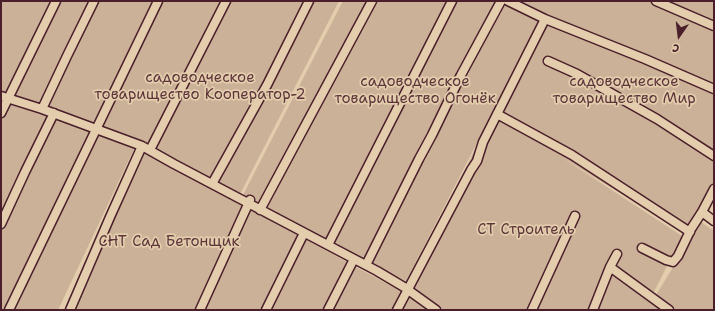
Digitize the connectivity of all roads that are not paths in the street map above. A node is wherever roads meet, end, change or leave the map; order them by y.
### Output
1 (56, 1) edge
2 (94, 1) edge
3 (158, 1) edge
4 (226, 1) edge
5 (309, 1) edge
6 (372, 1) edge
7 (452, 1) edge
8 (501, 1) edge
9 (508, 1) edge
10 (656, 1) edge
11 (545, 19) junction
12 (714, 26) edge
13 (548, 61) dead end
14 (714, 89) edge
15 (5, 97) edge
16 (42, 109) junction
17 (1, 113) edge
18 (54, 113) junction
19 (497, 114) junction
20 (96, 129) junction
21 (146, 148) junction
22 (714, 156) edge
23 (212, 184) junction
24 (714, 189) edge
25 (250, 201) junction
26 (260, 210) junction
27 (702, 212) junction
28 (575, 216) dead end
29 (714, 221) edge
30 (1, 224) edge
31 (690, 232) junction
32 (304, 233) junction
33 (328, 246) junction
34 (642, 248) dead end
35 (616, 254) dead end
36 (354, 259) junction
37 (366, 265) junction
38 (610, 267) junction
39 (408, 290) junction
40 (9, 310) edge
41 (70, 310) edge
42 (200, 310) edge
43 (266, 310) edge
44 (328, 310) edge
45 (397, 310) edge
46 (436, 310) edge
47 (532, 310) edge
48 (593, 310) edge
49 (669, 310) edge

1 - 15 street
2 - 16 street
3 - 20 street
4 - 21 street
5 - 23 street
6 - 26 street
7 - 33 street
8 - 37 street
9 - 11 street
10 - 12 street
11 - 14 street
11 - 19 street
13 - 22 street
15 - 16 street
15 - 17 street
16 - 18 street
18 - 20 street
18 - 30 street
19 - 31 street
19 - 39 street
20 - 21 street
20 - 40 street
21 - 23 street
21 - 41 street
23 - 25 street
24 - 27 street
25 - 26 street
25 - 42 street
26 - 32 street
27 - 29 street
27 - 31 street
28 - 47 street
31 - 34 street
32 - 33 street
32 - 43 street
33 - 36 street
35 - 38 street
36 - 37 street
36 - 44 street
37 - 39 street
38 - 48 street
38 - 49 street
39 - 45 street
39 - 46 street

